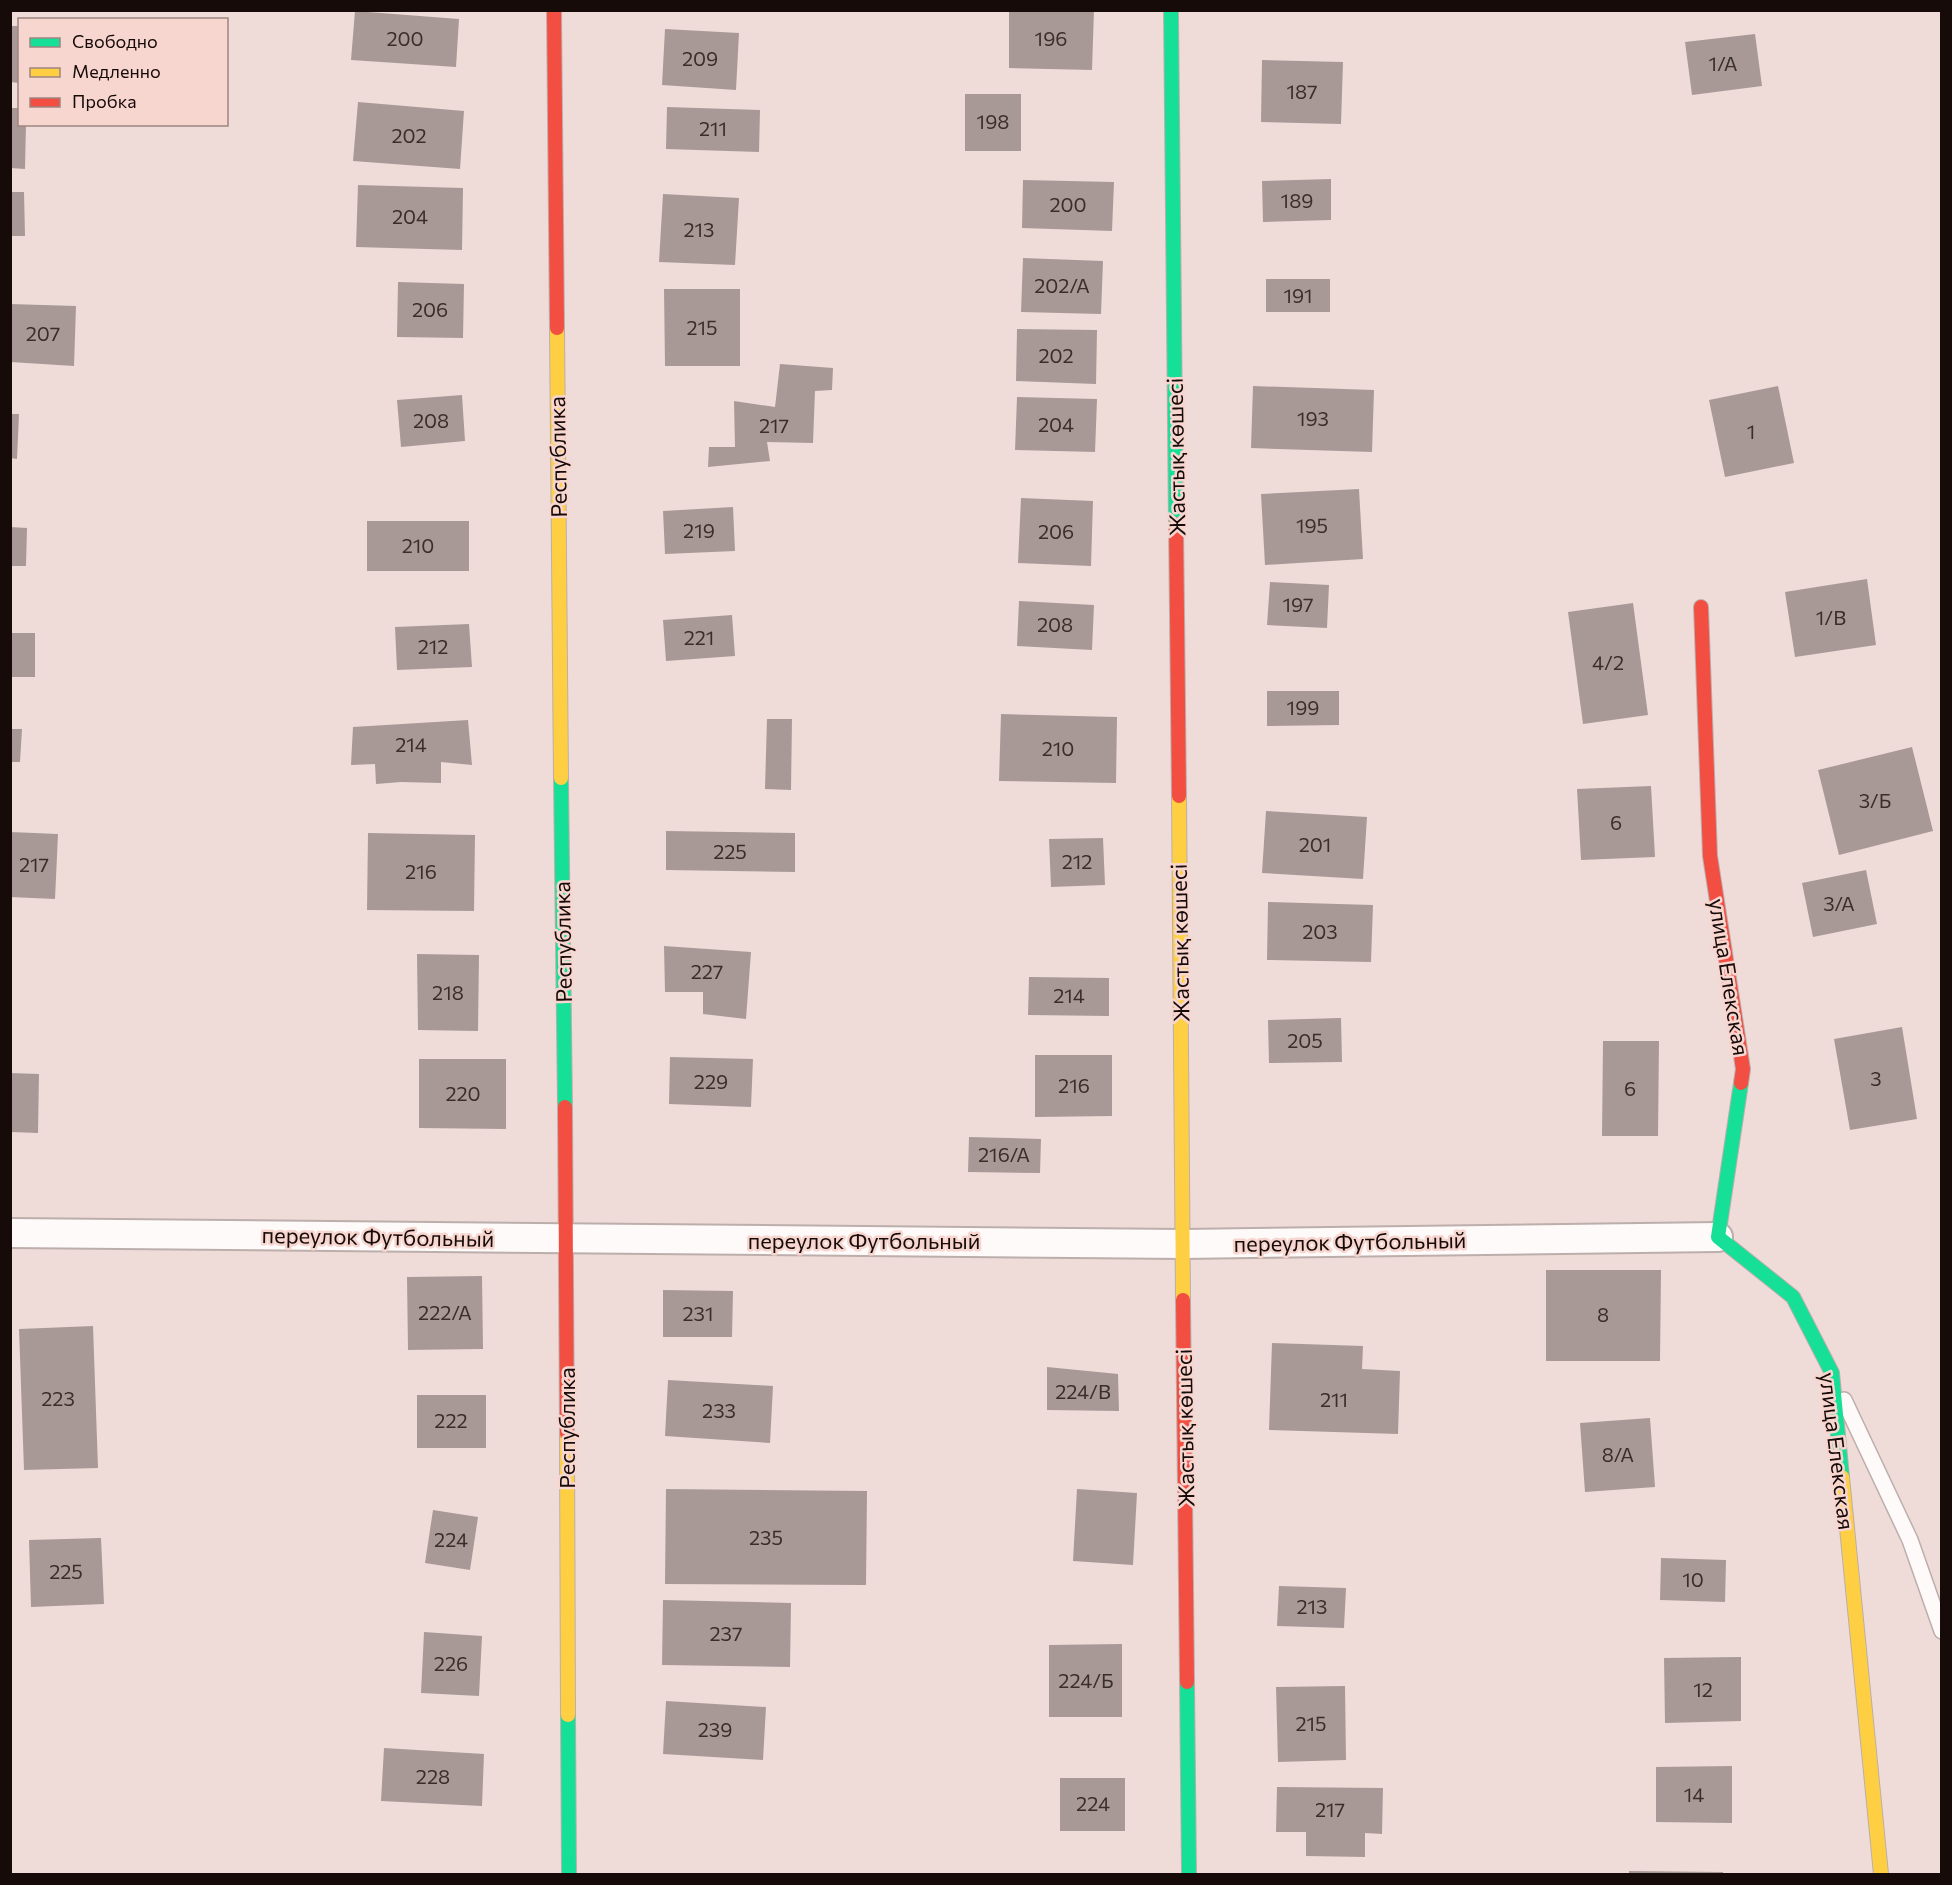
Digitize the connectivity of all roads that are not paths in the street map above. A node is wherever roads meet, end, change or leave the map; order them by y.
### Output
1 (554, 10) edge
2 (1171, 10) edge
3 (1701, 607) dead end
4 (10, 1233) edge
5 (1718, 1237) junction
6 (566, 1239) junction
7 (1183, 1244) junction
8 (1832, 1373) junction
9 (1941, 1632) edge
10 (569, 1875) edge
11 (1189, 1875) edge
12 (1881, 1875) edge

1 - 6 street, Республика
2 - 7 street, Жастық көшесі
3 - 5 street, улица Елекская
4 - 6 street, переулок Футбольный
5 - 7 street, переулок Футбольный
5 - 8 street, улица Елекская
6 - 7 street, переулок Футбольный
6 - 10 street, Республика
7 - 11 street, Жастық көшесі
8 - 9 lane
8 - 12 street, улица Елекская

